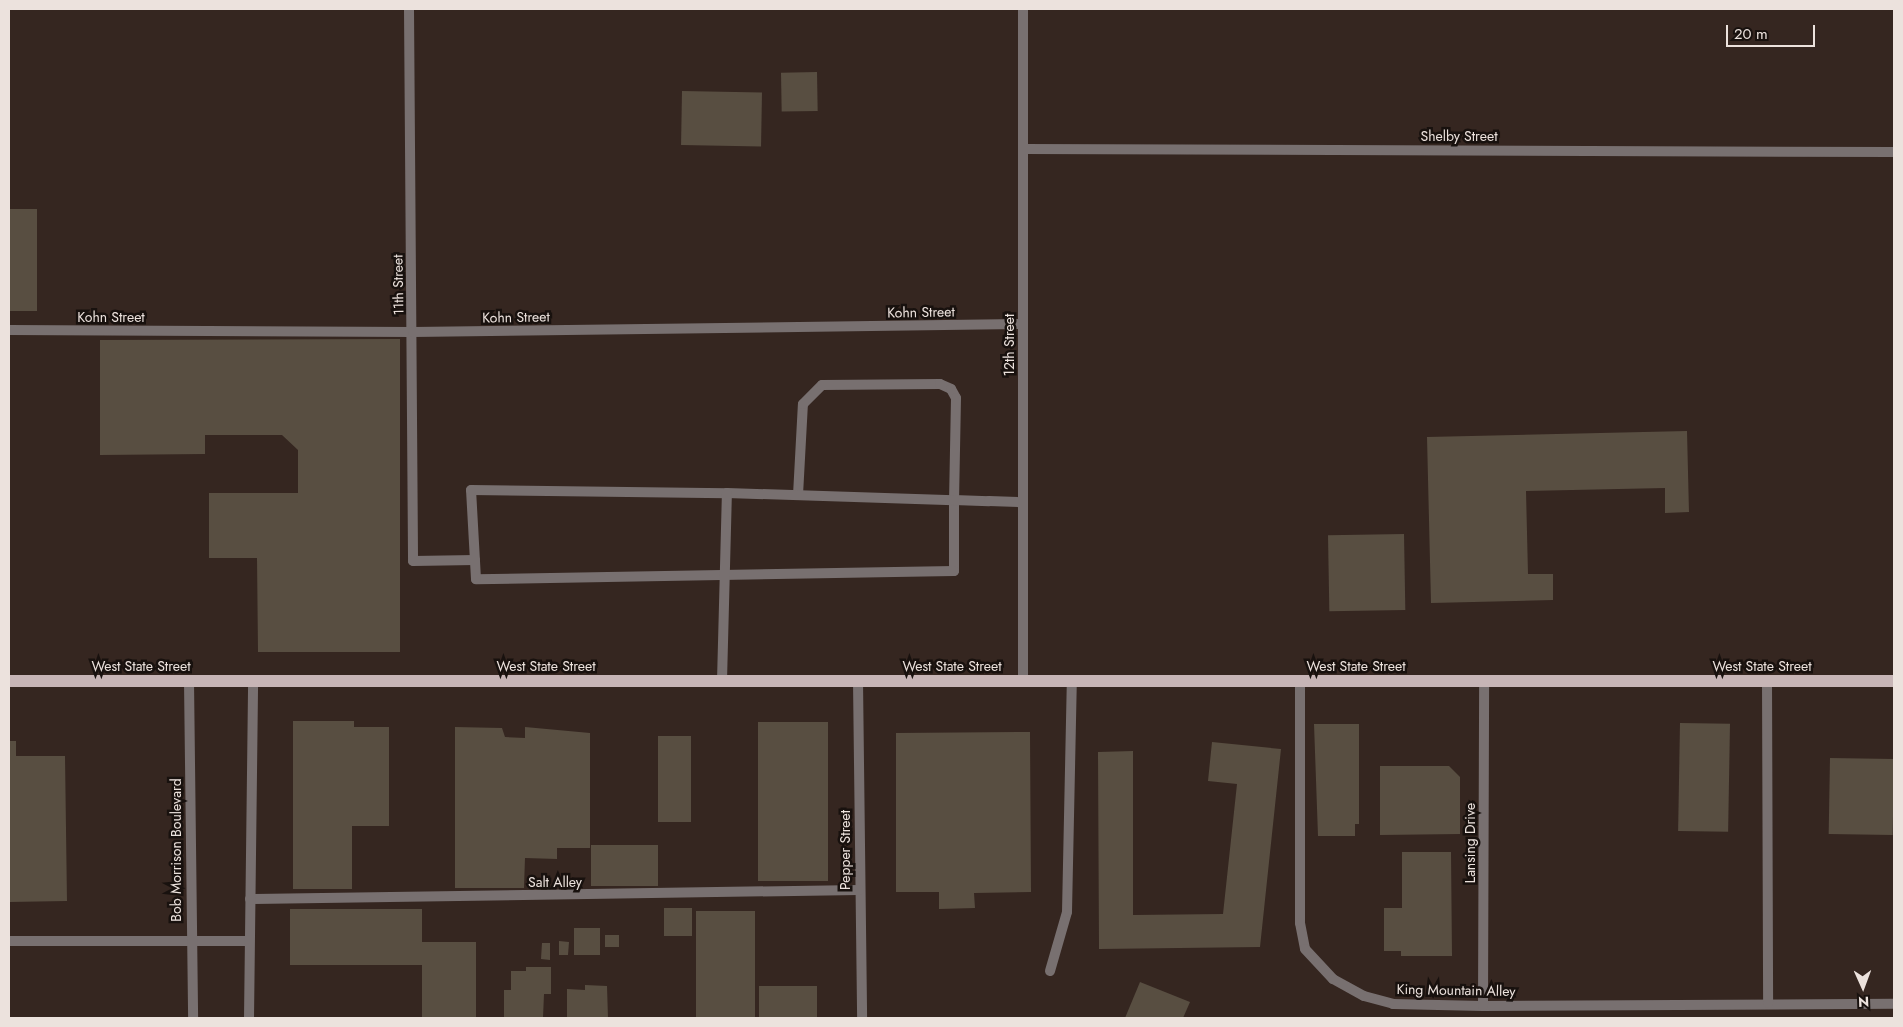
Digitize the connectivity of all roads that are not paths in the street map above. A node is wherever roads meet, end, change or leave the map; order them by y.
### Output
1 (410, 9) edge
2 (1024, 9) edge
3 (1023, 149) junction
4 (1894, 152) edge
5 (1023, 324) junction
6 (9, 330) edge
7 (413, 332) junction
8 (727, 493) junction
9 (798, 495) junction
10 (954, 500) junction
11 (1023, 502) junction
12 (475, 560) junction
13 (726, 575) junction
14 (9, 681) edge
15 (188, 681) junction
16 (253, 681) junction
17 (722, 681) junction
18 (858, 681) junction
19 (1023, 681) junction
20 (1072, 681) junction
21 (1300, 681) junction
22 (1484, 681) junction
23 (1767, 681) junction
24 (1894, 681) edge
25 (859, 890) junction
26 (250, 899) junction
27 (9, 941) edge
28 (249, 941) junction
29 (190, 942) junction
30 (1050, 971) dead end
31 (1768, 1002) junction
32 (1894, 1004) edge
33 (1483, 1006) junction
34 (193, 1018) edge
35 (249, 1018) edge
36 (862, 1018) edge

1 - 7 street, 11th Street
2 - 3 street, 12th Street
3 - 4 street, Shelby Street
3 - 5 street, 12th Street
5 - 7 street, Kohn Street
5 - 11 street, 12th Street
6 - 7 street, Kohn Street
7 - 12 street, 11th Street
8 - 9 street
8 - 12 street
8 - 13 street
9 - 10 street
9 - 10 street
10 - 11 street
10 - 13 street
11 - 19 street, 12th Street
12 - 13 street
13 - 17 street
14 - 15 main road, West State Street
15 - 16 main road, West State Street
15 - 29 street, Bob Morrison Boulevard
16 - 17 main road, West State Street
16 - 26 street
17 - 18 main road, West State Street
18 - 19 main road, West State Street
18 - 25 street, Pepper Street
19 - 20 main road, West State Street
20 - 21 main road, West State Street
20 - 30 street
21 - 22 main road, West State Street
21 - 33 street, King Mountain Alley
22 - 23 main road, West State Street
22 - 33 street, Lansing Drive
23 - 24 main road, West State Street
23 - 31 street
25 - 26 street, Salt Alley
25 - 36 street, Pepper Street
26 - 28 street
27 - 29 street
28 - 29 street
28 - 35 street
29 - 34 street, Bob Morrison Boulevard
31 - 32 street, King Mountain Alley
31 - 33 street, King Mountain Alley

